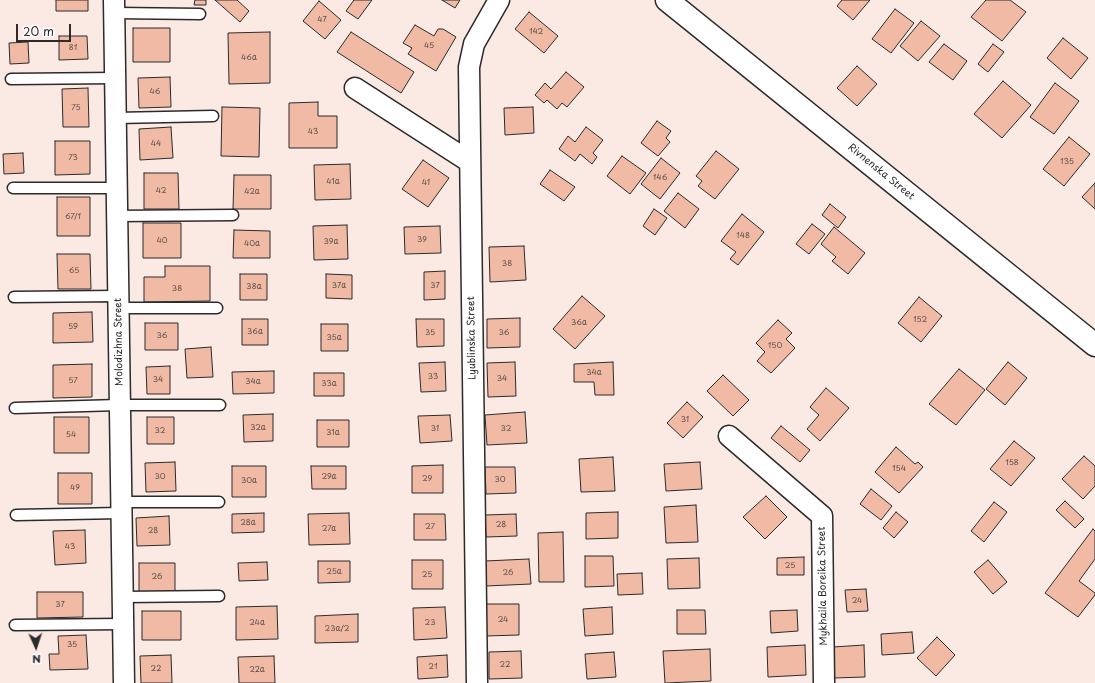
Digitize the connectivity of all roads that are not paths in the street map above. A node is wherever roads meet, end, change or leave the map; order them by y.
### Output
1 (499, 0) edge
2 (666, 0) edge
3 (114, 7) edge
4 (200, 14) dead end
5 (115, 78) junction
6 (11, 80) dead end
7 (355, 88) dead end
8 (214, 116) dead end
9 (116, 118) junction
10 (470, 162) junction
11 (13, 188) dead end
12 (117, 188) junction
13 (233, 214) dead end
14 (117, 216) junction
15 (14, 297) dead end
16 (118, 302) junction
17 (217, 308) dead end
18 (1095, 345) edge
19 (119, 405) junction
20 (220, 405) dead end
21 (15, 408) dead end
22 (729, 436) dead end
23 (219, 502) dead end
24 (121, 507) junction
25 (16, 515) dead end
26 (218, 596) dead end
27 (123, 597) junction
28 (123, 624) junction
29 (16, 625) dead end
30 (124, 683) edge
31 (477, 683) edge
32 (824, 683) edge

1 - 10 street, Lyublinska Street
2 - 18 main road, Rivnenska Street
3 - 4 lane
3 - 5 street, Molodizhna Street
5 - 6 lane
5 - 9 street, Molodizhna Street
7 - 10 street
8 - 9 lane
9 - 12 street, Molodizhna Street
10 - 31 street, Lyublinska Street
11 - 12 lane
12 - 14 street, Molodizhna Street
13 - 14 lane
14 - 16 street, Molodizhna Street
15 - 16 lane
16 - 17 lane
16 - 19 street, Molodizhna Street
19 - 20 lane
19 - 21 lane
19 - 24 street, Molodizhna Street
22 - 32 street, Mykhaila Boreika Street
23 - 24 lane
24 - 25 lane
24 - 27 street, Molodizhna Street
26 - 27 lane
27 - 28 street, Molodizhna Street
28 - 29 lane
28 - 30 street, Molodizhna Street

